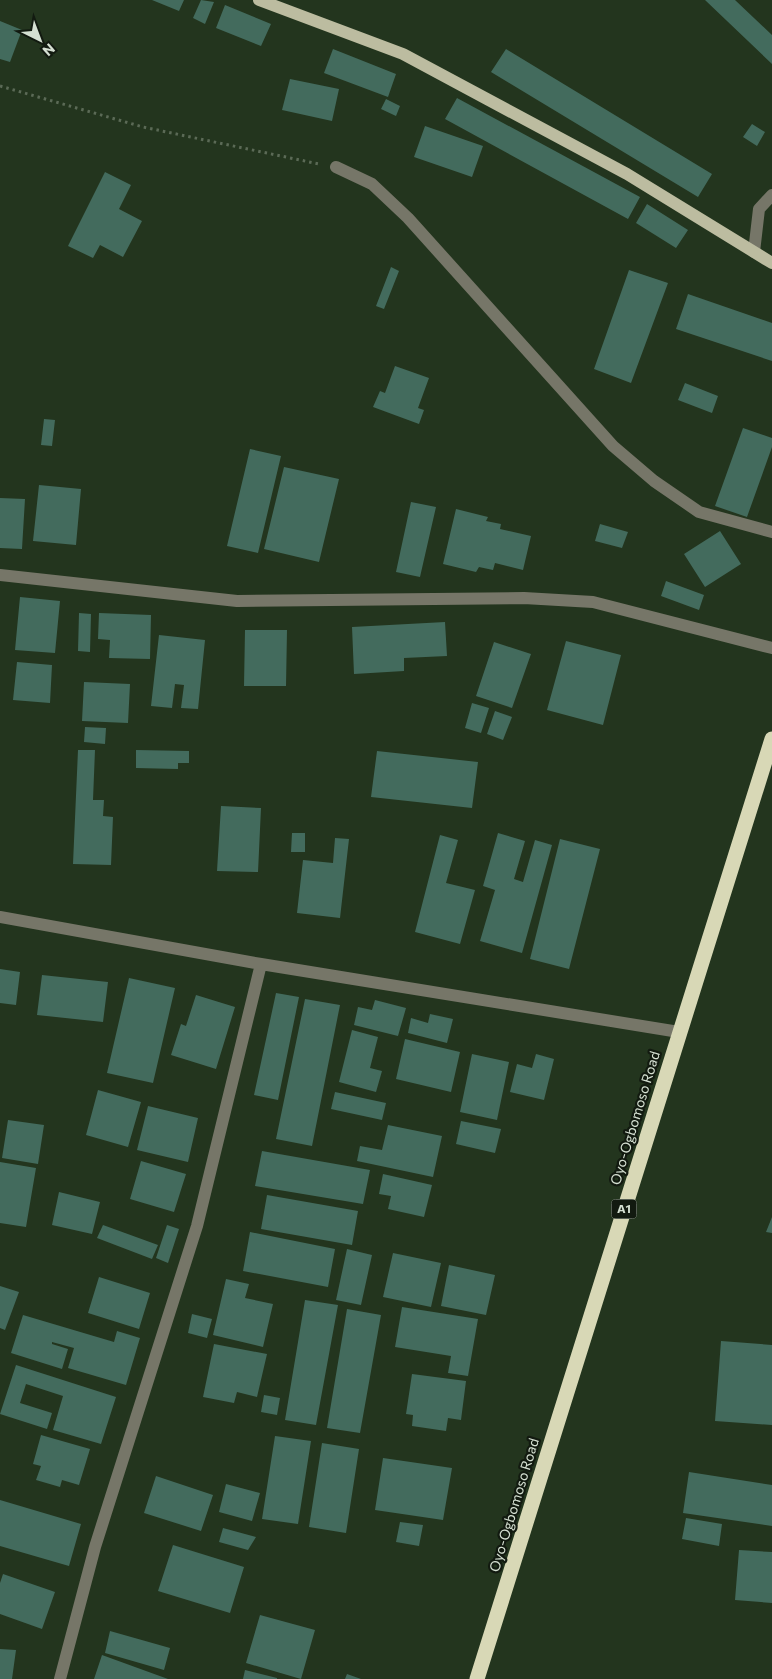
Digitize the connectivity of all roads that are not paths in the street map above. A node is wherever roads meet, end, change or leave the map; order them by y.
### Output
1 (260, 0) edge
2 (336, 167) road end
3 (772, 195) edge
4 (754, 252) junction
5 (772, 263) edge
6 (772, 532) edge
7 (0, 576) edge
8 (772, 648) edge
9 (772, 739) edge
10 (0, 917) edge
11 (261, 964) junction
12 (679, 1032) junction
13 (60, 1679) edge
14 (477, 1679) edge

1 - 4 main road
2 - 6 street
3 - 4 street
4 - 5 main road
7 - 8 street
9 - 12 highway, Oyo-Ogbomoso Road / A1
10 - 11 street
11 - 12 street
11 - 13 street
12 - 14 highway, Oyo-Ogbomoso Road / A1

